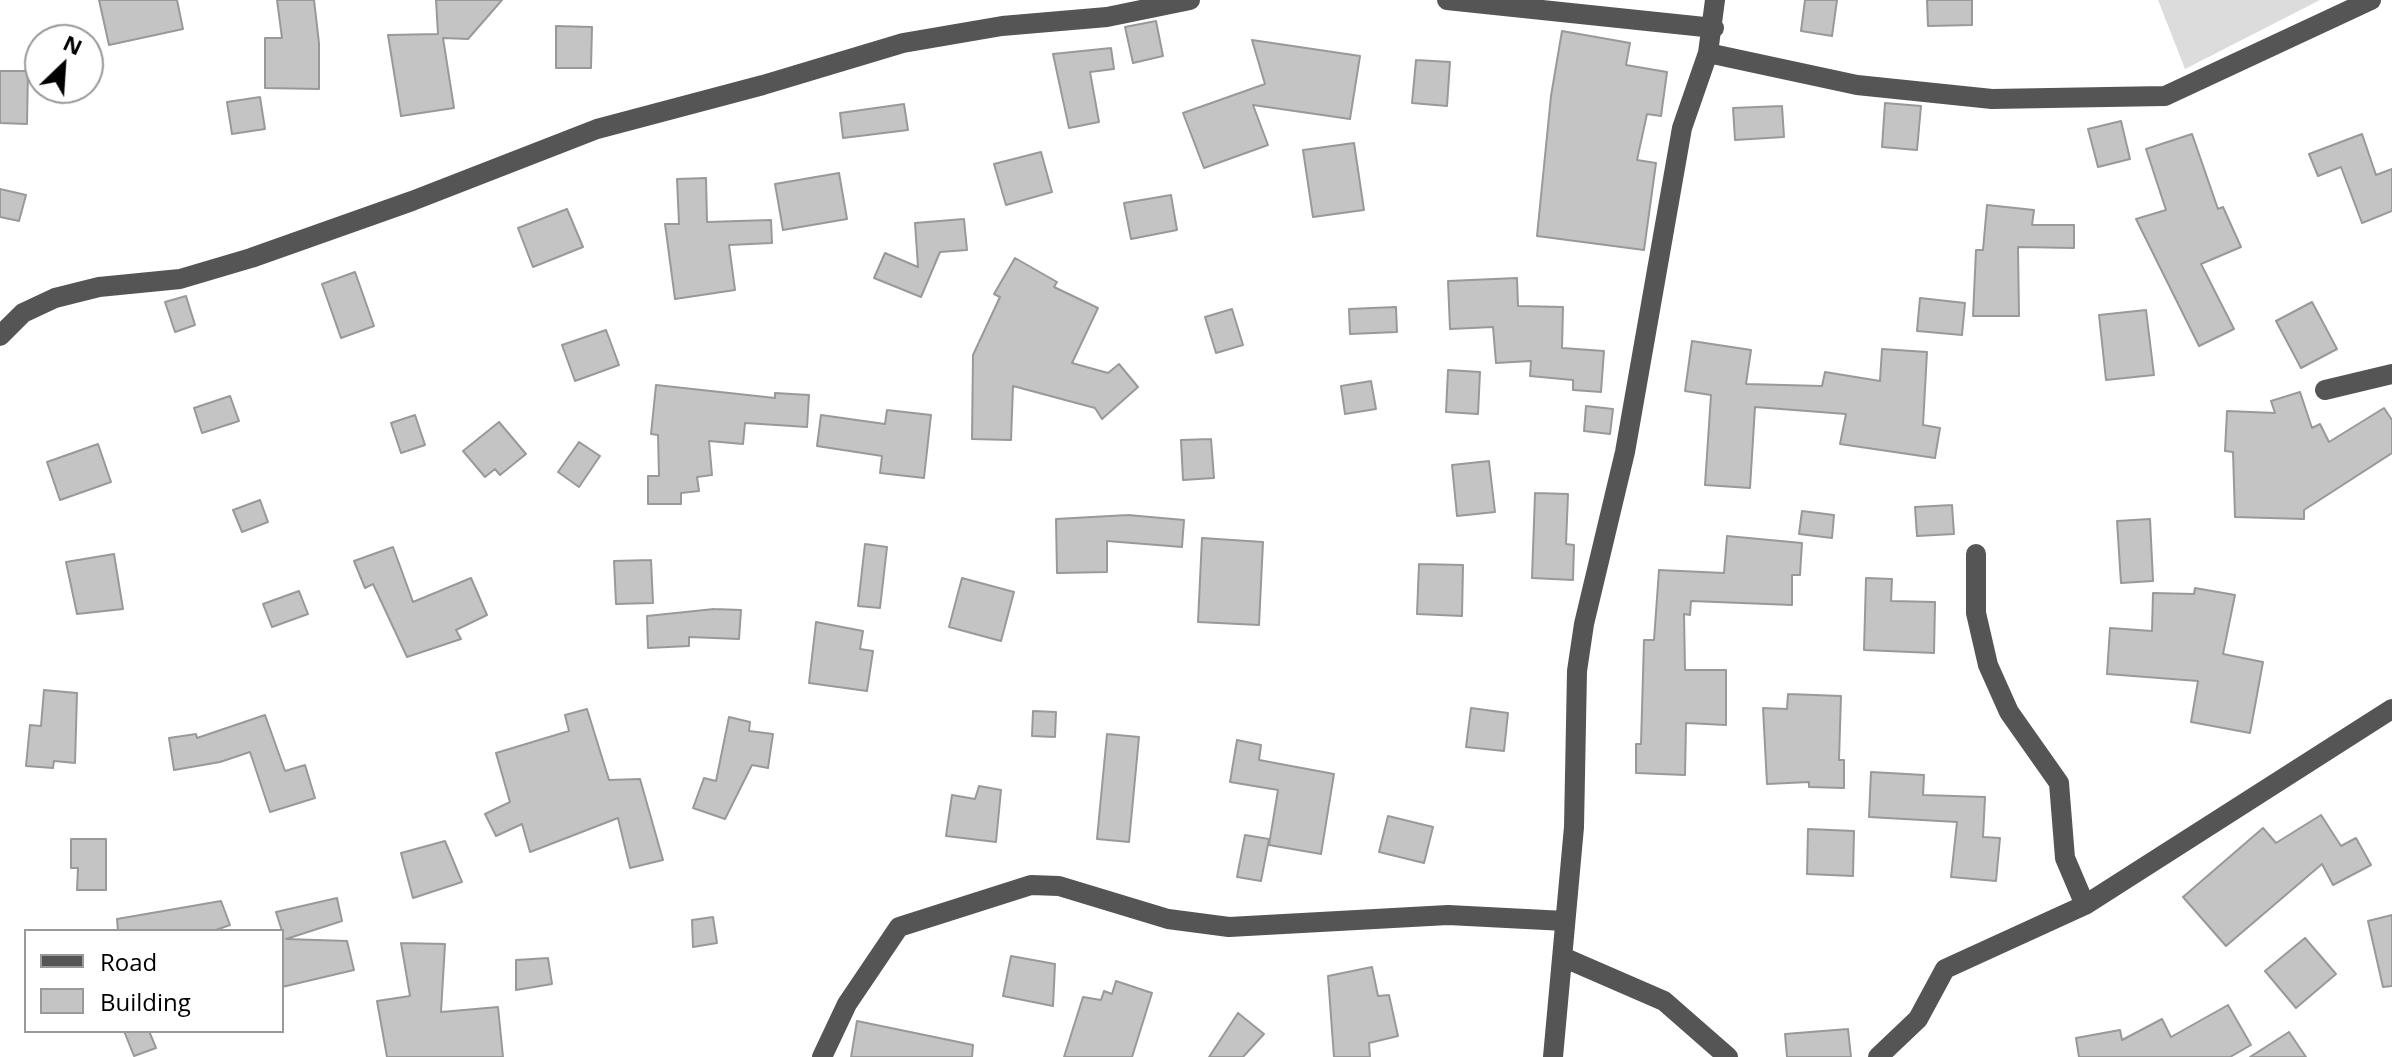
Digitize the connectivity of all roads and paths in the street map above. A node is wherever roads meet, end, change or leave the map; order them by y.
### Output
1 (1190, 0) edge
2 (1447, 0) edge
3 (1715, 0) edge
4 (2371, 0) edge
5 (1714, 28) junction
6 (1708, 53) junction
7 (0, 336) edge
8 (2392, 374) edge
9 (2325, 390) dead end
10 (1976, 554) dead end
11 (2392, 709) edge
12 (2085, 905) junction
13 (1565, 921) junction
14 (1565, 958) junction
15 (822, 1057) edge
16 (1553, 1057) edge
17 (1728, 1057) edge
18 (1878, 1057) edge

1 - 7 street
2 - 5 street
3 - 5 street
4 - 6 street
5 - 6 street
6 - 13 street
8 - 9 street
10 - 12 street
11 - 12 street
12 - 18 street
13 - 14 street
13 - 15 street
14 - 16 street
14 - 17 street

